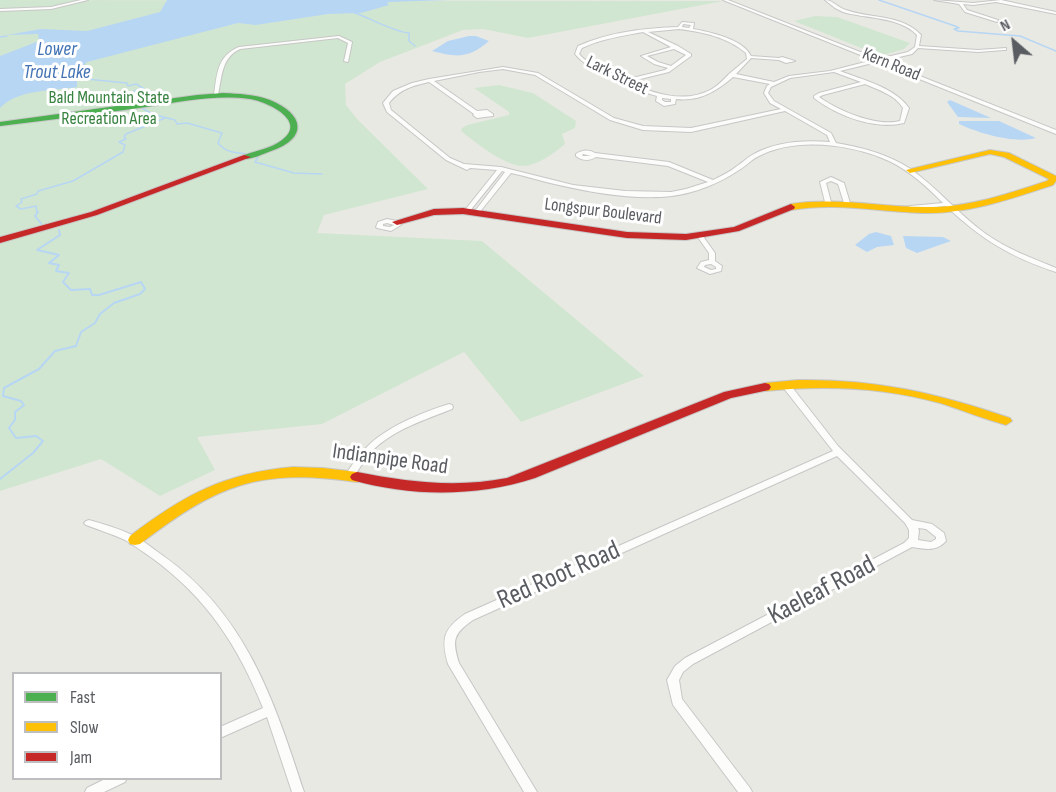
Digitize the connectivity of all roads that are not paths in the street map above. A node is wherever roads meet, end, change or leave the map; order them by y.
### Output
1 (86, 0) edge
2 (725, 0) edge
3 (827, 0) edge
4 (936, 0) edge
5 (998, 1) edge
6 (961, 4) junction
7 (0, 10) edge
8 (1056, 13) edge
9 (997, 21) dead end
10 (644, 32) junction
11 (676, 47) junction
12 (917, 47) junction
13 (1004, 49) dead end
14 (750, 57) junction
15 (780, 59) dead end
16 (879, 60) junction
17 (346, 61) dead end
18 (672, 68) junction
19 (835, 71) junction
20 (730, 76) junction
21 (429, 81) junction
22 (623, 82) junction
23 (864, 83) junction
24 (772, 84) junction
25 (216, 95) junction
26 (782, 109) junction
27 (477, 113) dead end
28 (0, 124) edge
29 (823, 131) junction
30 (1056, 132) edge
31 (825, 144) junction
32 (834, 145) junction
33 (594, 155) dead end
34 (910, 170) junction
35 (504, 172) junction
36 (712, 182) junction
37 (828, 202) junction
38 (847, 203) junction
39 (950, 206) junction
40 (472, 212) junction
41 (397, 222) dead end
42 (700, 236) junction
43 (0, 240) edge
44 (712, 262) dead end
45 (1056, 270) edge
46 (784, 384) junction
47 (449, 407) dead end
48 (1006, 421) dead end
49 (838, 452) junction
50 (350, 476) junction
51 (89, 523) dead end
52 (910, 523) junction
53 (135, 540) junction
54 (910, 543) junction
55 (271, 710) junction
56 (222, 732) edge
57 (117, 780) edge
58 (91, 792) edge
59 (298, 792) edge
60 (531, 792) edge
61 (746, 792) edge

1 - 7 street
2 - 16 street, Kern Road
3 - 12 street
4 - 6 street
5 - 6 street
5 - 8 street
6 - 9 street
10 - 11 street
10 - 14 street, Lark Street
10 - 22 street, Lark Street
11 - 18 street
11 - 18 street
12 - 13 street
12 - 16 street
14 - 15 street
14 - 20 street, Lark Street
16 - 19 street
16 - 30 street, Kern Road
17 - 25 street
18 - 22 street
19 - 23 street
19 - 24 street
20 - 22 street, Lark Street
20 - 24 street
21 - 26 street
21 - 27 street
21 - 35 street
23 - 23 street
24 - 26 street
25 - 28 street
25 - 43 street
26 - 29 street
29 - 31 street
29 - 32 street
31 - 32 street
31 - 36 street
32 - 34 street
33 - 36 street
34 - 39 street
34 - 39 street, Longspur Boulevard
35 - 36 street
35 - 40 street
37 - 38 street, Longspur Boulevard
37 - 38 street
37 - 42 street, Longspur Boulevard
38 - 39 street, Longspur Boulevard
39 - 45 street
40 - 41 street, Longspur Boulevard
40 - 42 street, Longspur Boulevard
42 - 44 street
46 - 48 street, Indianpipe Road
46 - 49 street
46 - 50 street, Indianpipe Road
47 - 50 street
49 - 52 street
49 - 60 street, Red Root Road
50 - 53 street, Indianpipe Road
51 - 53 street
52 - 54 street
52 - 54 street
53 - 55 street
54 - 61 street, Kaeleaf Road
55 - 56 street
55 - 59 street
57 - 58 street

